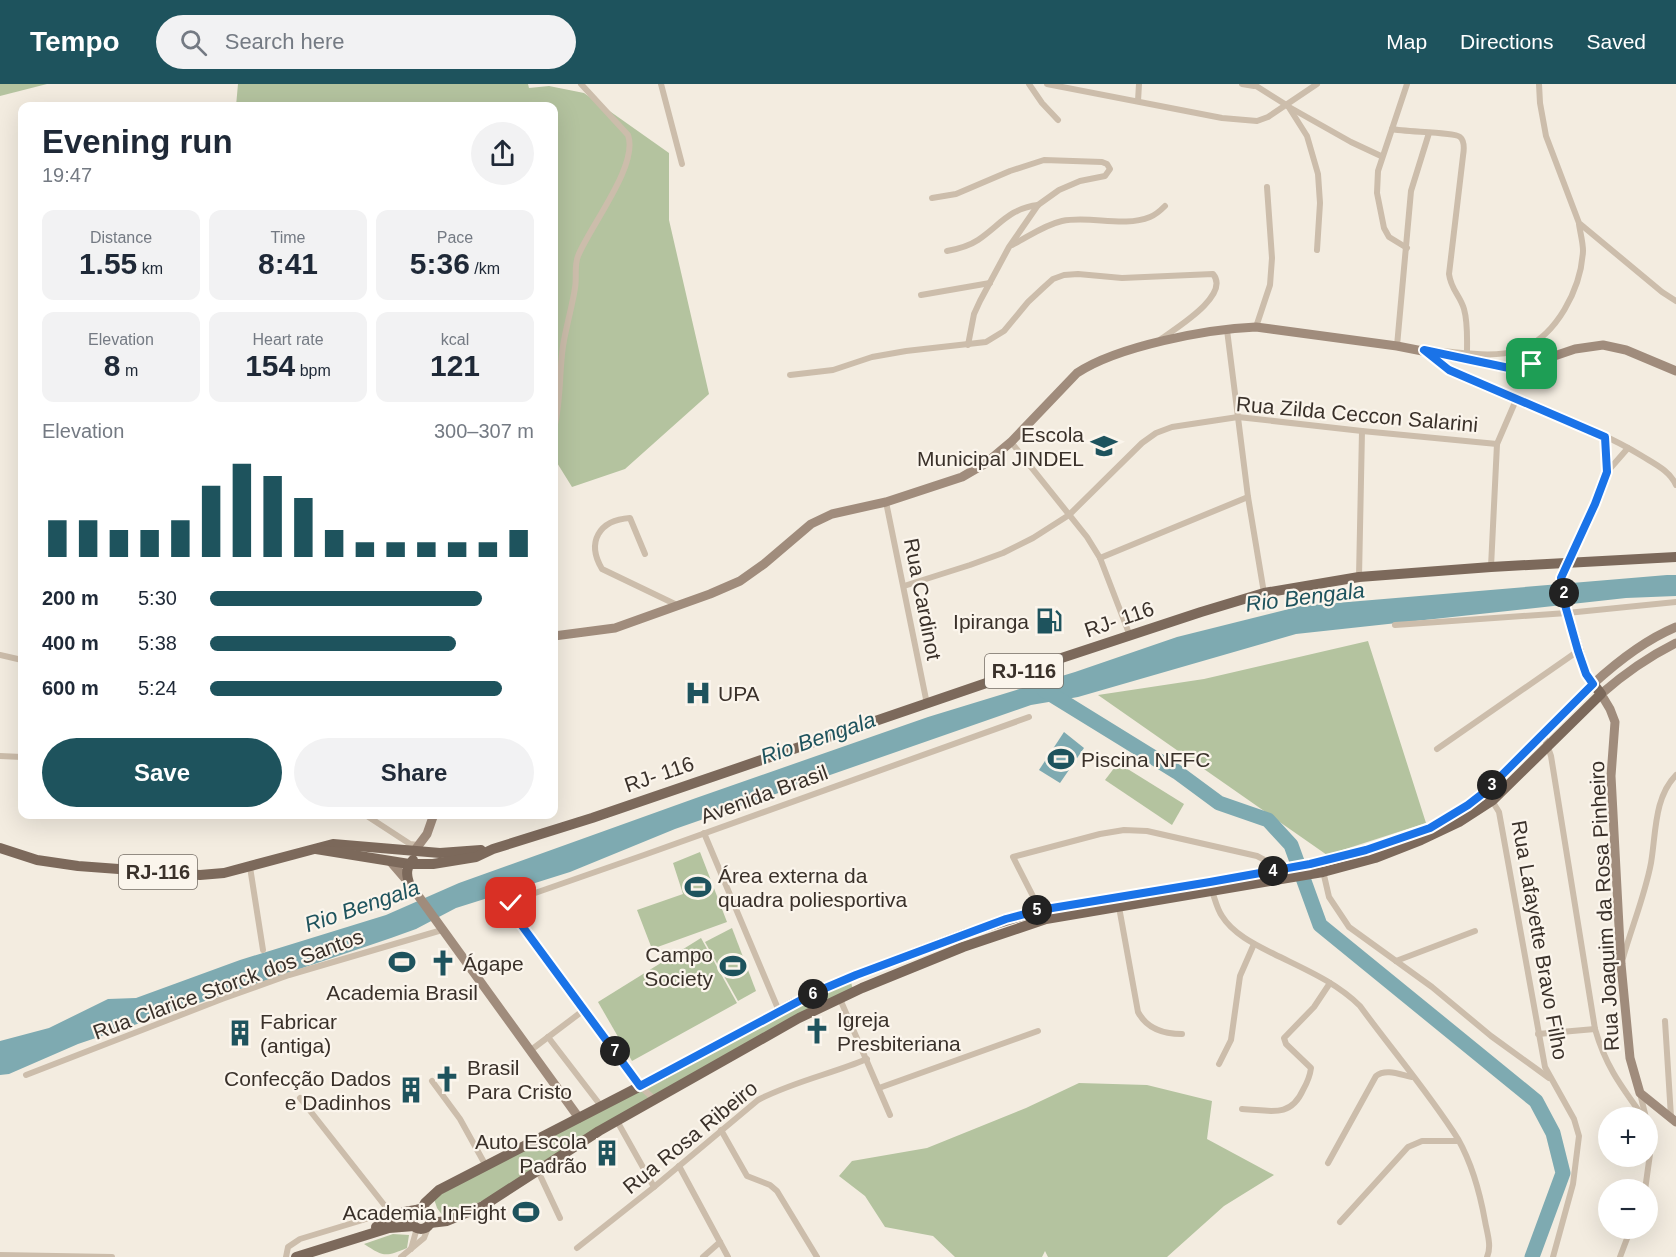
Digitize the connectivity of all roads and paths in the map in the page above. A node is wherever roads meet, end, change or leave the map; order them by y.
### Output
1 (581, 84) edge
2 (661, 84) edge
3 (1029, 84) edge
4 (1047, 84) edge
5 (1139, 84) edge
6 (1242, 84) edge
7 (1317, 84) edge
8 (1407, 84) edge
9 (1539, 84) edge
10 (1253, 85) edge
11 (1082, 87) edge
12 (1138, 101) junction
13 (1287, 106) junction
14 (1058, 120) dead end
15 (1392, 129) junction
16 (1429, 133) junction
17 (1382, 156) junction
18 (682, 164) dead end
19 (1267, 187) dead end
20 (932, 198) dead end
21 (1038, 205) junction
22 (1165, 206) dead end
23 (1579, 223) junction
24 (1009, 247) junction
25 (1407, 248) junction
26 (1317, 250) dead end
27 (947, 251) dead end
28 (990, 283) junction
29 (921, 295) dead end
30 (1676, 301) edge
31 (1256, 327) junction
32 (1227, 330) junction
33 (1156, 343) junction
34 (968, 345) junction
35 (1397, 346) junction
36 (1424, 350) junction
37 (1467, 353) junction
38 (1676, 372) edge
39 (790, 375) dead end
40 (1516, 400) junction
41 (558, 406) edge
42 (1238, 417) junction
43 (1362, 432) junction
44 (1605, 437) junction
45 (1011, 442) junction
46 (1497, 444) junction
47 (1628, 448) junction
48 (1607, 472) junction
49 (1676, 485) edge
50 (1248, 497) junction
51 (886, 502) junction
52 (1069, 515) junction
53 (645, 554) dead end
54 (1676, 557) edge
55 (1100, 558) junction
56 (1569, 562) junction
57 (1491, 567) junction
58 (1359, 578) junction
59 (904, 586) junction
60 (1264, 593) junction
61 (1676, 602) edge
62 (678, 605) junction
63 (1566, 609) junction
64 (1395, 626) dead end
65 (1676, 627) edge
66 (558, 635) edge
67 (1130, 636) junction
68 (1676, 643) edge
69 (1578, 651) junction
70 (0, 655) edge
71 (18, 659) edge
72 (1593, 684) junction
73 (1601, 694) junction
74 (927, 704) junction
75 (1029, 717) dead end
76 (1546, 741) junction
77 (1437, 749) dead end
78 (0, 756) edge
79 (18, 757) edge
80 (1676, 775) edge
81 (1490, 795) junction
82 (372, 819) edge
83 (432, 819) edge
84 (704, 833) junction
85 (368, 847) junction
86 (0, 848) edge
87 (416, 848) junction
88 (316, 849) junction
89 (431, 858) junction
90 (390, 861) junction
91 (409, 864) junction
92 (250, 867) junction
93 (1317, 868) junction
94 (1291, 872) junction
95 (411, 886) junction
96 (1211, 886) junction
97 (1119, 907) junction
98 (1043, 914) junction
99 (440, 926) junction
100 (1475, 931) dead end
101 (1254, 944) junction
102 (263, 950) dead end
103 (1395, 962) junction
104 (1621, 964) junction
105 (856, 975) junction
106 (1330, 983) junction
107 (862, 988) junction
108 (840, 999) junction
109 (584, 1010) junction
110 (779, 1011) junction
111 (1665, 1021) dead end
112 (1595, 1029) junction
113 (1038, 1031) dead end
114 (1182, 1034) dead end
115 (1539, 1034) junction
116 (548, 1037) junction
117 (531, 1050) junction
118 (867, 1059) junction
119 (1219, 1064) dead end
120 (26, 1075) dead end
121 (1412, 1077) junction
122 (1550, 1078) junction
123 (432, 1081) dead end
124 (640, 1086) junction
125 (879, 1088) junction
126 (1640, 1093) junction
127 (300, 1098) dead end
128 (655, 1100) junction
129 (601, 1106) junction
130 (1637, 1107) edge
131 (1643, 1107) edge
132 (1242, 1109) dead end
133 (891, 1116) dead end
134 (579, 1118) junction
135 (1673, 1120) edge
136 (617, 1121) junction
137 (721, 1130) junction
138 (1458, 1140) junction
139 (1328, 1162) dead end
140 (486, 1166) junction
141 (679, 1166) junction
142 (538, 1171) junction
143 (654, 1187) junction
144 (434, 1193) junction
145 (419, 1210) junction
146 (391, 1214) junction
147 (560, 1218) dead end
148 (447, 1221) junction
149 (1340, 1222) dead end
150 (423, 1226) junction
151 (360, 1236) junction
152 (1627, 1239) edge
153 (720, 1242) junction
154 (577, 1248) dead end
155 (411, 1249) junction
156 (0, 1255) edge
157 (112, 1257) edge
158 (286, 1257) edge
159 (296, 1257) edge
160 (300, 1257) edge
161 (401, 1257) edge
162 (703, 1257) edge
163 (728, 1257) edge
164 (817, 1257) edge
165 (1487, 1257) edge
166 (1553, 1257) edge
167 (1620, 1257) edge

1 - 41 street
2 - 18 street
3 - 14 street
4 - 11 street
5 - 12 street
6 - 10 street
7 - 13 street
8 - 15 street
9 - 23 street
10 - 13 street
11 - 12 street
12 - 13 street
13 - 17 street
13 - 26 street
15 - 16 street
15 - 17 street
16 - 25 street
16 - 37 street
17 - 25 street
19 - 31 street
20 - 21 street
21 - 24 street
21 - 27 street
22 - 24 street
23 - 30 street
23 - 37 street
24 - 28 street
25 - 35 street
28 - 29 street
28 - 34 street
31 - 32 street
31 - 35 street
32 - 33 street
32 - 42 street
33 - 34 street
33 - 45 street
34 - 39 street
35 - 36 street
36 - 37 street
36 - 38 street
36 - 40 street
40 - 44 street
40 - 46 street
42 - 43 street, Rua Zilda Ceccon Salarini
42 - 50 street
42 - 52 street, Rua Zilda Ceccon Salarini
43 - 46 street, Rua Zilda Ceccon Salarini
43 - 58 street
44 - 47 street
44 - 48 street
45 - 51 street
45 - 52 street
46 - 57 street
47 - 48 street
47 - 49 street
48 - 56 street
50 - 55 street
50 - 60 street
51 - 59 street, Rua Cardinot
51 - 62 street
52 - 55 street
52 - 59 street, Rua Zilda Ceccon Salarini
53 - 62 street
54 - 56 main road, RJ- 116 / RJ-116
55 - 67 street
56 - 57 main road, RJ- 116 / RJ-116
56 - 63 main road
57 - 58 main road, RJ- 116 / RJ-116
58 - 60 main road, RJ- 116 / RJ-116
59 - 74 street, Rua Cardinot
60 - 67 main road, RJ- 116 / RJ-116
61 - 63 street
62 - 66 street
63 - 64 street
63 - 69 main road
65 - 72 street
67 - 74 main road, RJ- 116 / RJ-116
68 - 73 street
69 - 72 main road
69 - 77 street
70 - 71 street
72 - 73 main road
72 - 76 main road
73 - 76 main road
73 - 104 street, Rua Joaquim da Rosa Pinheiro
74 - 89 main road, RJ- 116 / RJ-116
75 - 84 street, Avenida Brasil
76 - 81 main road
76 - 112 street
78 - 79 street
80 - 104 street
81 - 93 main road
81 - 115 street, Rua Lafayette Bravo Filho
82 - 87 street
83 - 87 street
84 - 109 street, Avenida Brasil
84 - 110 street
85 - 87 main road, RJ- 116 / RJ-116
85 - 88 main road, RJ- 116 / RJ-116
85 - 90 main road
86 - 92 main road, RJ-116
87 - 89 main road, RJ- 116 / RJ-116
88 - 90 main road, RJ-116
88 - 92 main road, RJ-116
89 - 91 main road
89 - 95 main road
90 - 91 main road, RJ-116
90 - 95 street
91 - 95 main road
92 - 102 street
93 - 94 main road
93 - 103 street
94 - 96 main road
94 - 98 street
95 - 99 street
96 - 97 main road
96 - 98 main road
96 - 101 street
97 - 98 main road
97 - 114 street
98 - 105 main road
98 - 107 main road
99 - 117 street
99 - 120 street, Rua Clarice Storck dos Santos
100 - 103 street
101 - 106 street
101 - 119 street
103 - 122 street
104 - 126 street, Rua Joaquim da Rosa Pinheiro
105 - 107 main road
105 - 110 main road
106 - 121 street
106 - 132 street
107 - 108 main road
108 - 118 street
108 - 128 main road
109 - 116 street
109 - 124 street
110 - 124 main road
111 - 135 street
112 - 115 street
112 - 130 street
113 - 125 street
115 - 122 street, Rua Lafayette Bravo Filho
116 - 117 street
116 - 129 street
117 - 134 street
118 - 125 street
118 - 137 street, Rua Rosa Ribeiro
121 - 138 street
121 - 139 street
122 - 166 street, Rua Lafayette Bravo Filho
123 - 140 street
124 - 128 street
124 - 129 main road
125 - 133 street
126 - 131 street, Rua Joaquim da Rosa Pinheiro
126 - 135 street
127 - 146 street
128 - 136 main road
129 - 134 main road
134 - 140 main road
136 - 142 main road
136 - 143 street
137 - 141 street, Rua Rosa Ribeiro
137 - 164 street
138 - 149 street
138 - 165 street
140 - 144 main road
141 - 143 street, Rua Rosa Ribeiro
141 - 153 street
142 - 147 street
142 - 148 main road
143 - 154 street, Rua Rosa Ribeiro
144 - 145 main road
144 - 148 main road
145 - 146 main road
145 - 150 main road
145 - 150 main road
146 - 151 main road
146 - 158 street
148 - 150 main road
150 - 151 main road
150 - 155 street
150 - 155 street
151 - 160 main road
152 - 167 street
153 - 162 street
153 - 163 street
155 - 161 street
156 - 157 street
159 - 160 main road

